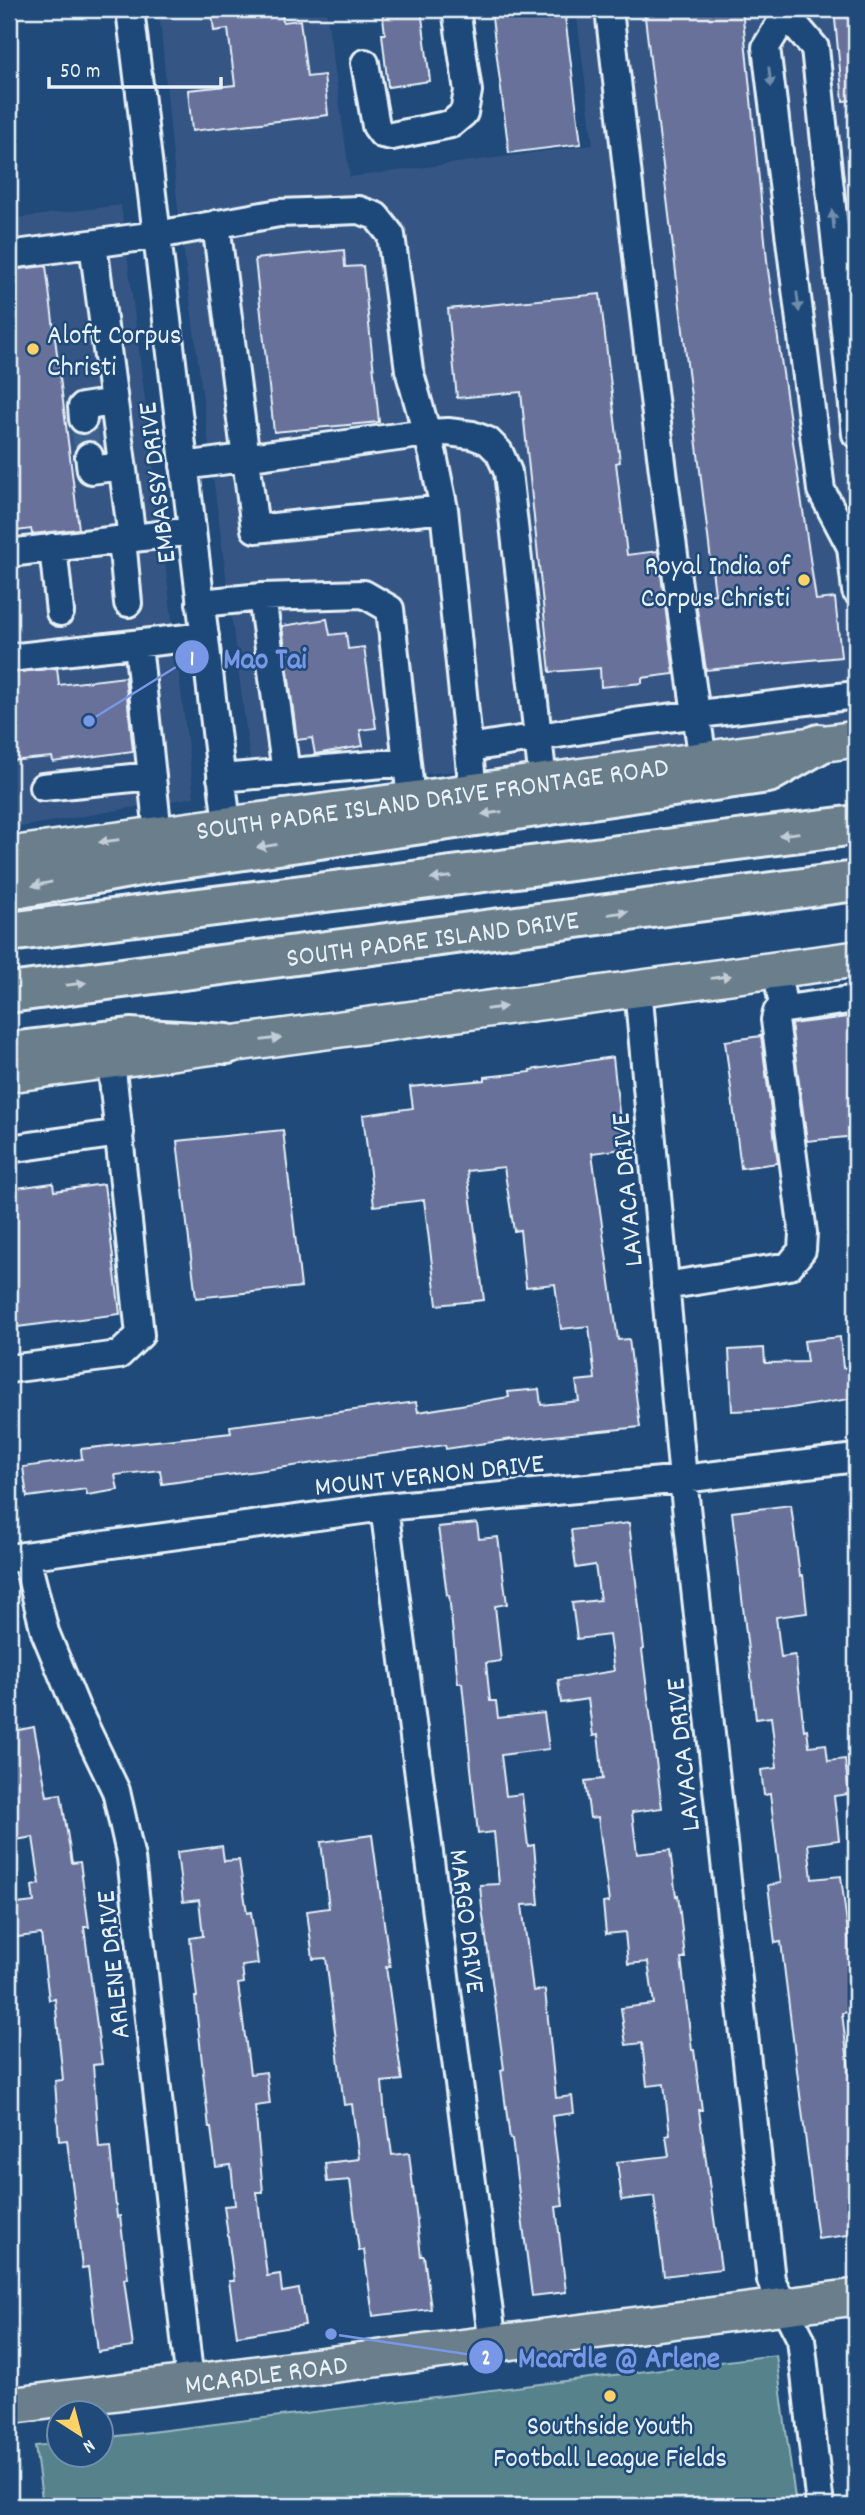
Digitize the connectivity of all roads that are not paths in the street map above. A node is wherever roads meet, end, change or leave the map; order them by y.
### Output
1 (130, 9) edge
2 (456, 9) edge
3 (609, 9) edge
4 (785, 11) edge
5 (365, 63) dead end
6 (216, 224) junction
7 (157, 235) junction
8 (93, 244) junction
9 (9, 254) edge
10 (114, 402) junction
11 (83, 419) dead end
12 (427, 433) junction
13 (856, 434) edge
14 (89, 456) dead end
15 (245, 457) junction
16 (122, 466) junction
17 (184, 466) junction
18 (444, 509) junction
19 (856, 521) edge
20 (192, 531) junction
21 (127, 538) junction
22 (52, 547) junction
23 (850, 547) junction
24 (9, 553) edge
25 (856, 592) edge
26 (262, 597) junction
27 (128, 603) dead end
28 (201, 603) junction
29 (60, 612) dead end
30 (205, 636) junction
31 (138, 644) junction
32 (9, 658) edge
33 (856, 695) edge
34 (696, 714) junction
35 (538, 738) junction
36 (856, 739) edge
37 (819, 744) junction
38 (469, 748) junction
39 (703, 760) junction
40 (407, 762) junction
41 (286, 773) junction
42 (152, 776) junction
43 (221, 778) junction
44 (543, 781) junction
45 (43, 787) dead end
46 (473, 791) junction
47 (411, 799) junction
48 (227, 824) junction
49 (856, 825) edge
50 (158, 834) junction
51 (9, 855) edge
52 (856, 881) edge
53 (9, 890) edge
54 (9, 932) edge
55 (856, 959) edge
56 (778, 970) junction
57 (638, 988) junction
58 (9, 993) edge
59 (856, 999) edge
60 (783, 1005) junction
61 (227, 1044) junction
62 (9, 1052) edge
63 (111, 1060) junction
64 (9, 1074) edge
65 (120, 1133) junction
66 (9, 1149) edge
67 (665, 1286) junction
68 (9, 1369) edge
69 (856, 1458) edge
70 (683, 1479) junction
71 (384, 1507) junction
72 (17, 1558) edge
73 (856, 2297) edge
74 (785, 2306) junction
75 (492, 2344) junction
76 (190, 2383) junction
77 (9, 2406) edge
78 (820, 2506) edge

1 - 7 street, EMBASSY DRIVE
2 - 5 street
3 - 34 street
13 -> 4 street
4 -> 23 street
6 - 7 street
6 - 12 street
6 - 15 street
7 - 8 street
7 - 17 street, EMBASSY DRIVE
8 - 9 street
8 - 10 street
10 - 11 street
10 - 16 street
12 - 15 street
12 - 18 street
12 - 35 street
14 - 16 street
15 - 17 street
15 - 18 street
16 - 21 street
17 - 20 street, EMBASSY DRIVE
18 - 38 street
19 - 23 street
20 - 21 street
20 - 28 street, EMBASSY DRIVE
21 - 22 street
21 - 27 street
22 - 24 street
22 - 29 street
23 - 25 street
26 - 28 street
26 - 40 street
26 - 41 street
28 - 30 street, EMBASSY DRIVE
30 - 31 street
30 - 43 street, EMBASSY DRIVE
31 - 32 street
31 - 42 street
33 - 34 street
34 - 35 street
34 - 39 street
35 - 38 street
35 - 44 street
36 - 37 main road, SOUTH PADRE ISLAND DRIVE FRONTAGE ROAD
37 - 39 main road, SOUTH PADRE ISLAND DRIVE FRONTAGE ROAD
37 -> 53 highway
38 - 46 street
39 - 44 main road, SOUTH PADRE ISLAND DRIVE FRONTAGE ROAD
40 - 41 street
40 - 47 street
41 - 43 street
42 - 45 street
42 - 50 street
43 - 48 street, EMBASSY DRIVE
44 - 46 main road, SOUTH PADRE ISLAND DRIVE FRONTAGE ROAD
46 - 47 main road, SOUTH PADRE ISLAND DRIVE FRONTAGE ROAD
47 - 48 main road, SOUTH PADRE ISLAND DRIVE FRONTAGE ROAD
48 - 50 main road, SOUTH PADRE ISLAND DRIVE FRONTAGE ROAD
49 -> 54 highway, SOUTH PADRE ISLAND DRIVE
50 -> 51 main road, SOUTH PADRE ISLAND DRIVE FRONTAGE ROAD
58 -> 52 highway, SOUTH PADRE ISLAND DRIVE
55 - 56 main road
57 -> 56 main road
56 - 60 street
61 -> 57 main road
57 - 67 street, LAVACA DRIVE
59 - 60 street
60 - 67 street
61 - 62 highway
61 - 63 main road
63 - 64 main road
63 - 65 street
65 - 66 street
65 - 68 street
67 - 70 street, LAVACA DRIVE
69 - 70 street, MOUNT VERNON DRIVE
70 - 71 street, MOUNT VERNON DRIVE
70 - 74 street, LAVACA DRIVE
71 - 72 street, MOUNT VERNON DRIVE
71 - 75 street, MARGO DRIVE
72 - 76 street, ARLENE DRIVE
73 - 74 main road, MCARDLE ROAD
74 - 75 main road, MCARDLE ROAD
74 - 78 street, LAVACA DRIVE
75 - 76 main road, MCARDLE ROAD
76 - 77 main road, MCARDLE ROAD

